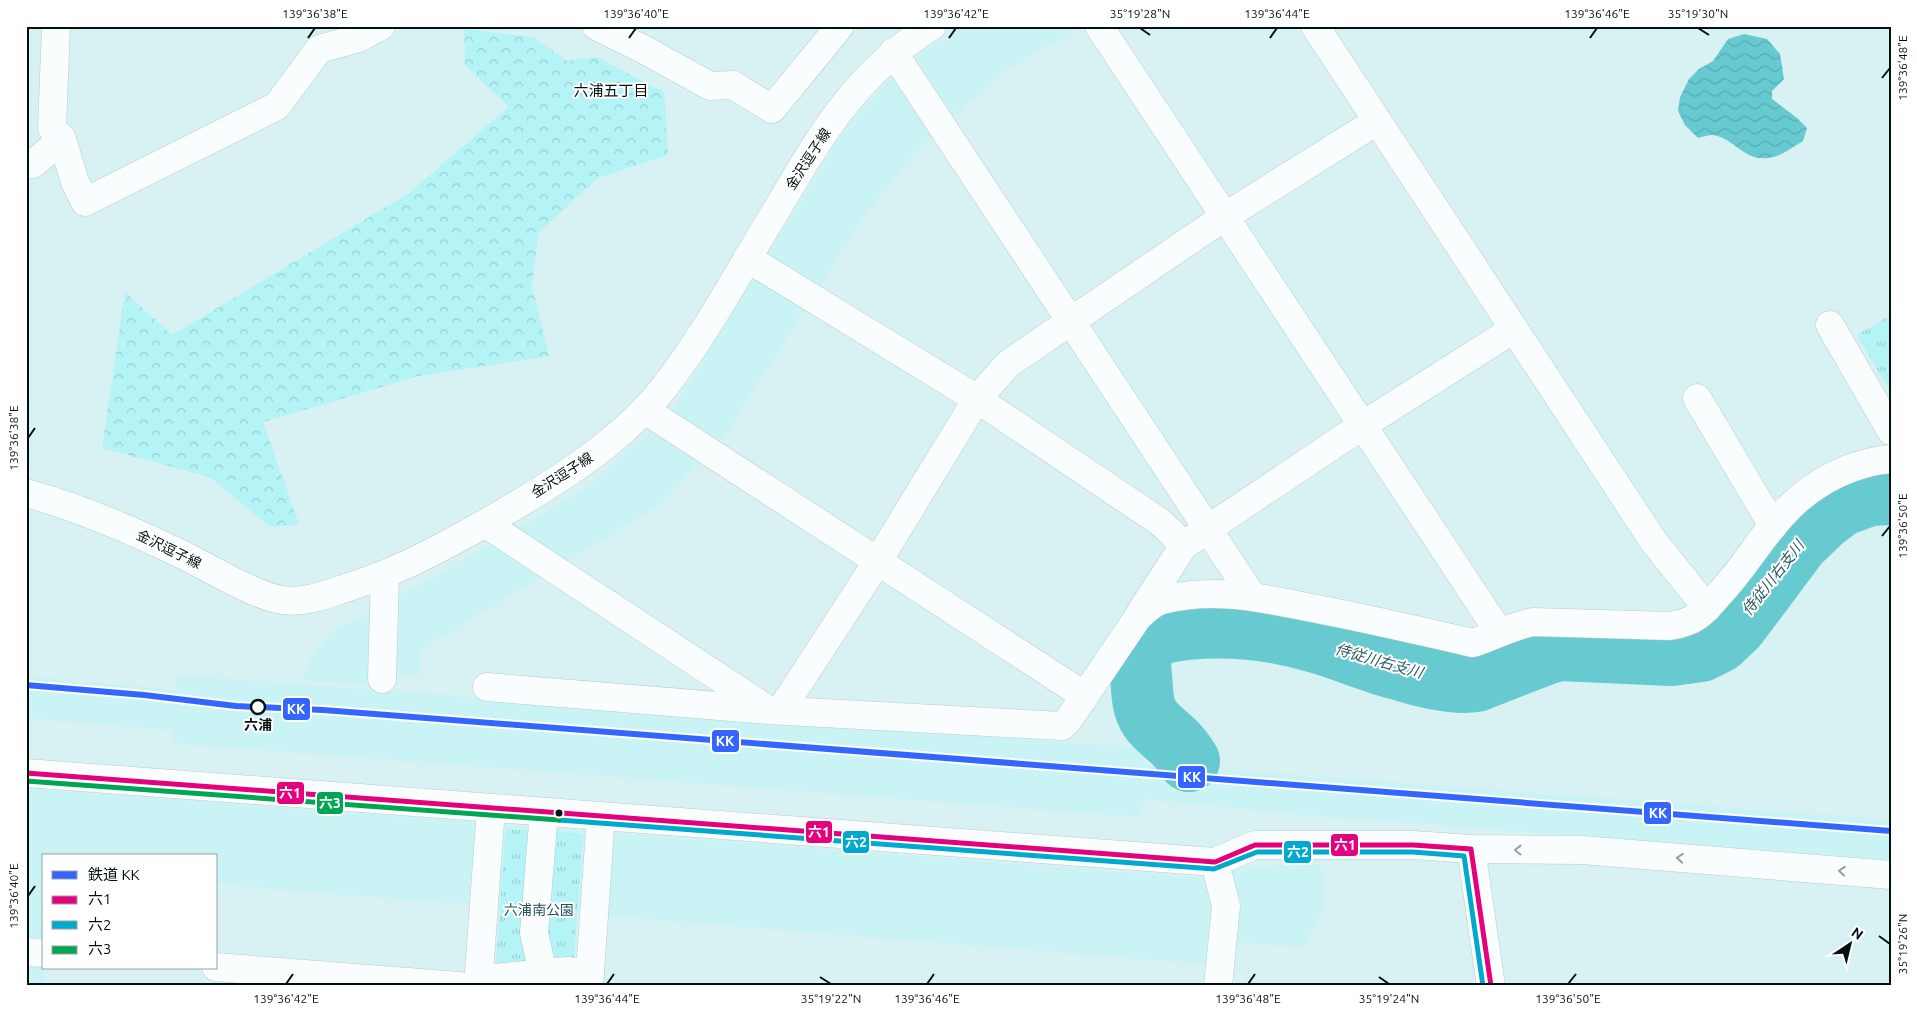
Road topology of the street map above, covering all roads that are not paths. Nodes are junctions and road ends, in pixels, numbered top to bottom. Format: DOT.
graph roads {
  1 [pos="56,26"];
  2 [pos="381,26"];
  3 [pos="596,26"];
  4 [pos="840,26"];
  5 [pos="932,26"];
  6 [pos="1099,26"];
  7 [pos="1315,26"];
  8 [pos="893,52"];
  9 [pos="1377,121"];
  10 [pos="62,139"];
  11 [pos="26,164"];
  12 [pos="1224,217"];
  13 [pos="747,258"];
  14 [pos="1069,321"];
  15 [pos="1830,325"];
  16 [pos="1514,329"];
  17 [pos="1697,398"];
  18 [pos="977,399"];
  19 [pos="644,410"];
  20 [pos="1363,425"];
  21 [pos="1891,431"];
  22 [pos="1891,459"];
  23 [pos="26,492"];
  24 [pos="486,524"];
  25 [pos="1773,526"];
  26 [pos="1208,530"];
  27 [pos="1184,545"];
  28 [pos="878,561"];
  29 [pos="385,576"];
  30 [pos="1252,596"];
  31 [pos="1707,608"];
  32 [pos="1138,617"];
  33 [pos="1499,632"];
  34 [pos="382,679"];
  35 [pos="487,687"];
  36 [pos="1085,696"];
  37 [pos="774,710"];
  38 [pos="26,773"];
  39 [pos="491,808"];
  40 [pos="544,812"];
  41 [pos="601,816"];
  42 [pos="1471,849"];
  43 [pos="1215,862"];
  44 [pos="1891,875"];
  45 [pos="26,952"];
  46 [pos="42,953"];
  47 [pos="218,967"];
  48 [pos="590,979"];
  49 [pos="545,980"];
  50 [pos="459,986"];
  51 [pos="479,986"];
  52 [pos="1218,986"];
  53 [pos="1491,986"];
  1 -- 10 [label="street"];
  2 -- 10 [label="street"];
  3 -- 4 [label="street"];
  5 -- 8 [label="street, 金沢逗子線"];
  6 -- 12 [label="street"];
  7 -- 9 [label="street"];
  8 -- 13 [label="street, 金沢逗子線"];
  8 -- 14 [label="street"];
  9 -- 12 [label="street"];
  9 -- 16 [label="street"];
  10 -- 11 [label="street"];
  12 -- 14 [label="street"];
  12 -- 20 [label="street"];
  13 -- 18 [label="street"];
  13 -- 19 [label="street, 金沢逗子線"];
  14 -- 18 [label="street"];
  14 -- 26 [label="street"];
  15 -- 21 [label="street"];
  16 -- 20 [label="street"];
  16 -- 31 [label="street"];
  17 -- 25 [label="street"];
  18 -- 27 [label="street"];
  18 -- 28 [label="street"];
  19 -- 24 [label="street, 金沢逗子線"];
  19 -- 28 [label="street"];
  20 -- 26 [label="street"];
  20 -- 33 [label="street"];
  22 -- 25 [label="street"];
  23 -- 29 [label="street, 金沢逗子線"];
  24 -- 29 [label="street, 金沢逗子線"];
  24 -- 37 [label="street"];
  25 -- 31 [label="street"];
  26 -- 27 [label="street"];
  26 -- 30 [label="street"];
  27 -- 32 [label="street"];
  28 -- 36 [label="street"];
  28 -- 37 [label="street"];
  29 -- 34 [label="street"];
  30 -- 32 [label="street"];
  30 -- 33 [label="street"];
  31 -- 33 [label="street"];
  32 -- 36 [label="street"];
  35 -- 37 [label="street"];
  36 -- 37 [label="street"];
  38 -- 39 [label="street"];
  39 -- 40 [label="street"];
  39 -- 51 [label="street"];
  40 -- 41 [label="street"];
  40 -- 49 [label="street"];
  41 -- 43 [label="street"];
  41 -- 48 [label="street"];
  42 -- 43 [label="street"];
  44 -- 42 [label="street, one-way"];
  42 -- 53 [label="street"];
  43 -- 52 [label="street"];
  45 -- 46 [label="street"];
  47 -- 50 [label="street"];
  48 -- 49 [label="street"];
  49 -- 51 [label="street"];
}
